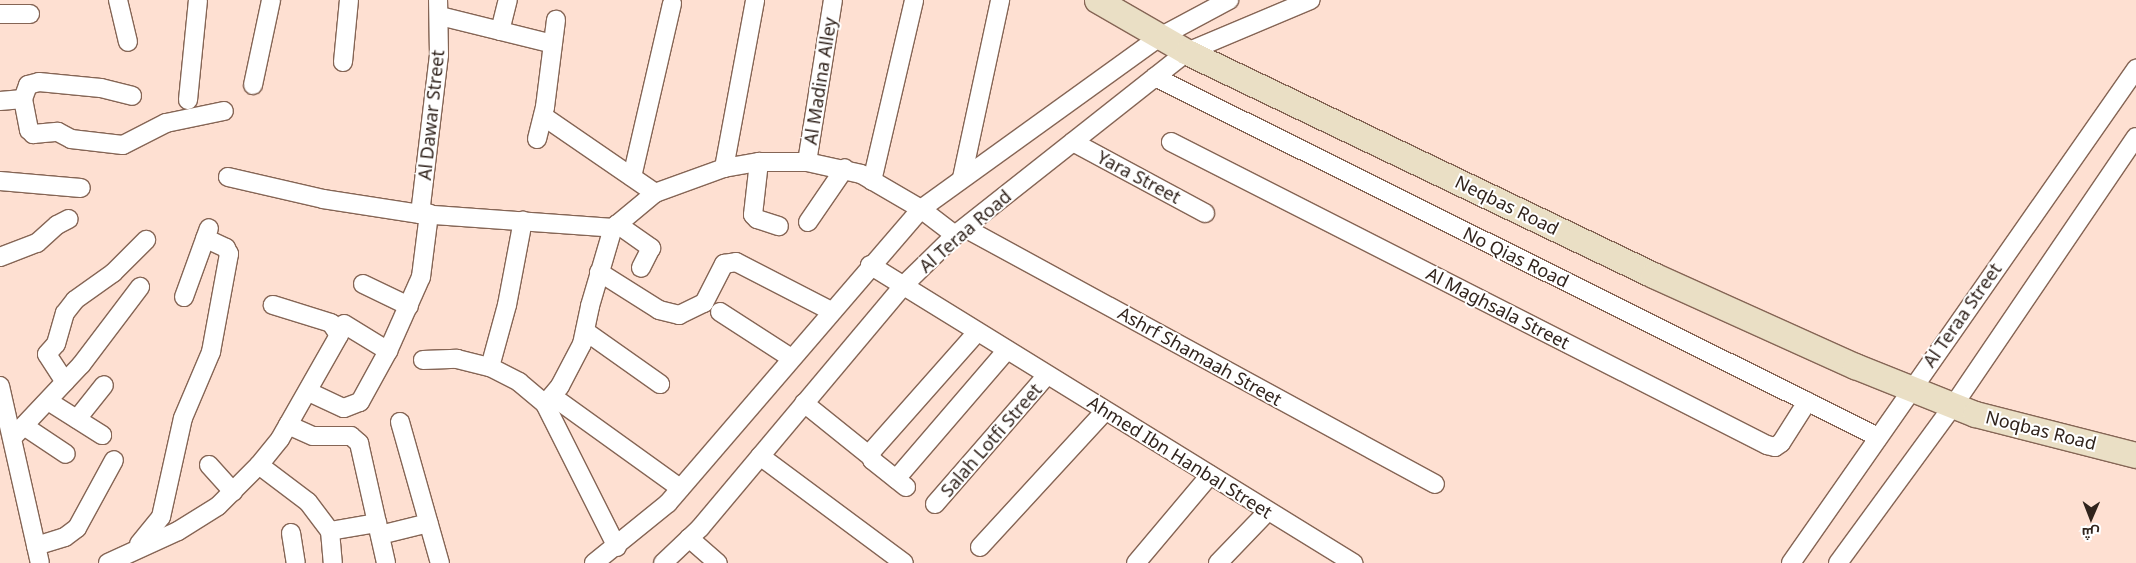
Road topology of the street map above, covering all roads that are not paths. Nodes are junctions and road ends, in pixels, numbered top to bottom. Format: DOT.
graph roads {
  1 [pos="118,0"];
  2 [pos="198,0"];
  3 [pos="271,0"];
  4 [pos="349,0"];
  5 [pos="508,0"];
  6 [pos="755,0"];
  7 [pos="833,0"];
  8 [pos="914,0"];
  9 [pos="1000,0"];
  10 [pos="1229,0"];
  11 [pos="1311,0"];
  12 [pos="1100,1"];
  13 [pos="672,4"];
  14 [pos="439,8"];
  15 [pos="0,14"];
  16 [pos="30,14"];
  17 [pos="556,20"];
  18 [pos="500,31"];
  19 [pos="1158,38"];
  20 [pos="128,42"];
  21 [pos="553,44"];
  22 [pos="1187,52"];
  23 [pos="343,62"];
  24 [pos="2136,69"];
  25 [pos="1154,78"];
  26 [pos="252,84"];
  27 [pos="132,96"];
  28 [pos="23,98"];
  29 [pos="188,100"];
  30 [pos="0,101"];
  31 [pos="224,111"];
  32 [pos="543,116"];
  33 [pos="2136,137"];
  34 [pos="537,139"];
  35 [pos="1073,142"];
  36 [pos="1171,142"];
  37 [pos="759,162"];
  38 [pos="807,162"];
  39 [pos="724,168"];
  40 [pos="845,168"];
  41 [pos="632,177"];
  42 [pos="228,178"];
  43 [pos="962,178"];
  44 [pos="0,181"];
  45 [pos="872,181"];
  46 [pos="81,188"];
  47 [pos="656,193"];
  48 [pos="921,209"];
  49 [pos="1205,213"];
  50 [pos="425,214"];
  51 [pos="69,220"];
  52 [pos="524,220"];
  53 [pos="808,222"];
  54 [pos="615,226"];
  55 [pos="779,226"];
  56 [pos="960,231"];
  57 [pos="146,240"];
  58 [pos="0,257"];
  59 [pos="870,265"];
  60 [pos="641,268"];
  61 [pos="599,272"];
  62 [pos="363,284"];
  63 [pos="903,286"];
  64 [pos="140,287"];
  65 [pos="184,297"];
  66 [pos="273,305"];
  67 [pos="409,306"];
  68 [pos="831,311"];
  69 [pos="720,312"];
  70 [pos="344,324"];
  71 [pos="585,331"];
  72 [pos="977,332"];
  73 [pos="1007,350"];
  74 [pos="388,351"];
  75 [pos="791,358"];
  76 [pos="423,360"];
  77 [pos="490,366"];
  78 [pos="1047,376"];
  79 [pos="65,382"];
  80 [pos="660,384"];
  81 [pos="104,385"];
  82 [pos="0,386"];
  83 [pos="308,392"];
  84 [pos="1917,392"];
  85 [pos="548,400"];
  86 [pos="48,401"];
  87 [pos="1807,402"];
  88 [pos="804,403"];
  89 [pos="1950,405"];
  90 [pos="1105,410"];
  91 [pos="77,419"];
  92 [pos="400,422"];
  93 [pos="288,425"];
  94 [pos="19,431"];
  95 [pos="102,435"];
  96 [pos="1878,437"];
  97 [pos="66,454"];
  98 [pos="2136,455"];
  99 [pos="760,456"];
  100 [pos="870,456"];
  101 [pos="114,460"];
  102 [pos="259,465"];
  103 [pos="209,466"];
  104 [pos="1210,475"];
  105 [pos="1435,484"];
  106 [pos="680,488"];
  107 [pos="233,492"];
  108 [pos="935,504"];
  109 [pos="1268,511"];
  110 [pos="429,524"];
  111 [pos="379,529"];
  112 [pos="330,531"];
  113 [pos="290,533"];
  114 [pos="689,538"];
  115 [pos="980,546"];
  116 [pos="618,547"];
  117 [pos="134,550"];
  118 [pos="38,555"];
  119 [pos="108,563"];
  120 [pos="296,563"];
  121 [pos="334,563"];
  122 [pos="386,563"];
  123 [pos="440,563"];
  124 [pos="594,563"];
  125 [pos="663,563"];
  126 [pos="718,563"];
  127 [pos="904,563"];
  128 [pos="1136,563"];
  129 [pos="1218,563"];
  130 [pos="1353,563"];
  131 [pos="1791,563"];
  132 [pos="1838,563"];
  1 -- 20 [label="street"];
  2 -- 29 [label="street"];
  3 -- 26 [label="street"];
  4 -- 23 [label="street"];
  5 -- 18 [label="street"];
  6 -- 39 [label="street"];
  7 -- 38 [label="street, Al Madina Alley"];
  8 -- 45 [label="street"];
  9 -- 43 [label="street"];
  10 -- 19 [label="street"];
  11 -- 22 [label="street, Al Teraa Road"];
  12 -- 19 [label="street, Neqbas Road"];
  13 -- 41 [label="street"];
  14 -- 18 [label="street"];
  14 -- 50 [label="street, Al Dawar Street"];
  15 -- 16 [label="street"];
  17 -- 21 [label="street"];
  18 -- 21 [label="street"];
  19 -- 22 [label="street, Neqbas Road"];
  19 -- 43 [label="street"];
  21 -- 32 [label="street"];
  22 -- 25 [label="street, Al Teraa Road"];
  22 -- 84 [label="street, Neqbas Road"];
  24 -- 84 [label="street, Al Teraa Street"];
  25 -- 35 [label="street, Al Teraa Road"];
  25 -- 87 [label="street, No Qias Road"];
  27 -- 28 [label="street"];
  28 -- 30 [label="street"];
  28 -- 31 [label="street"];
  32 -- 34 [label="street"];
  32 -- 41 [label="street"];
  33 -- 89 [label="street"];
  35 -- 49 [label="street, Yara Street"];
  35 -- 56 [label="street, Al Teraa Road"];
  36 -- 87 [label="street, Al Maghsala Street"];
  37 -- 38 [label="street, Ashrf Shamaah Street"];
  37 -- 39 [label="street, Ashrf Shamaah Street"];
  37 -- 55 [label="street"];
  38 -- 40 [label="street, Ashrf Shamaah Street"];
  39 -- 47 [label="street, Ashrf Shamaah Street"];
  40 -- 45 [label="street, Ashrf Shamaah Street"];
  40 -- 53 [label="street"];
  41 -- 47 [label="street"];
  42 -- 50 [label="street"];
  43 -- 48 [label="street"];
  44 -- 46 [label="street"];
  45 -- 48 [label="street, Ashrf Shamaah Street"];
  47 -- 54 [label="street, Ashrf Shamaah Street"];
  48 -- 56 [label="street, Ashrf Shamaah Street"];
  48 -- 59 [label="street"];
  50 -- 52 [label="street"];
  50 -- 67 [label="street, Al Dawar Street"];
  51 -- 58 [label="street"];
  52 -- 54 [label="street"];
  52 -- 77 [label="street"];
  54 -- 60 [label="street"];
  54 -- 61 [label="street"];
  56 -- 63 [label="street, Al Teraa Road"];
  56 -- 105 [label="street, Ashrf Shamaah Street"];
  57 -- 79 [label="street"];
  59 -- 63 [label="street, Ahmed Ibn Hanbal Street"];
  59 -- 68 [label="street"];
  61 -- 68 [label="street"];
  61 -- 71 [label="street"];
  62 -- 67 [label="street"];
  63 -- 72 [label="street, Ahmed Ibn Hanbal Street"];
  63 -- 88 [label="street, Al Teraa Road"];
  64 -- 79 [label="street"];
  65 -- 117 [label="street"];
  66 -- 83 [label="street"];
  67 -- 74 [label="street, Al Dawar Street"];
  68 -- 75 [label="street"];
  69 -- 75 [label="street"];
  70 -- 74 [label="street"];
  71 -- 80 [label="street"];
  71 -- 85 [label="street"];
  72 -- 73 [label="street, Ahmed Ibn Hanbal Street"];
  72 -- 100 [label="street"];
  73 -- 78 [label="street, Ahmed Ibn Hanbal Street"];
  73 -- 100 [label="street"];
  74 -- 83 [label="street, Al Dawar Street"];
  75 -- 106 [label="street"];
  76 -- 77 [label="street"];
  77 -- 85 [label="street"];
  78 -- 90 [label="street, Ahmed Ibn Hanbal Street"];
  78 -- 108 [label="street, Salah Lotfi Street"];
  79 -- 86 [label="street"];
  81 -- 91 [label="street"];
  82 -- 94 [label="street"];
  83 -- 93 [label="street"];
  84 -- 89 [label="street, Neqbas Road"];
  84 -- 96 [label="street, Al Teraa Street"];
  85 -- 106 [label="street"];
  85 -- 116 [label="street"];
  86 -- 91 [label="street"];
  86 -- 94 [label="street"];
  87 -- 96 [label="street, No Qias Road"];
  88 -- 99 [label="street, Al Teraa Road"];
  88 -- 100 [label="street"];
  89 -- 98 [label="street, Noqbas Road"];
  89 -- 132 [label="street"];
  90 -- 104 [label="street, Ahmed Ibn Hanbal Street"];
  90 -- 115 [label="street"];
  91 -- 95 [label="street"];
  92 -- 110 [label="street"];
  93 -- 102 [label="street"];
  93 -- 111 [label="street"];
  94 -- 97 [label="street"];
  94 -- 118 [label="street"];
  96 -- 131 [label="street, Al Teraa Street"];
  99 -- 114 [label="street, Al Teraa Road"];
  99 -- 127 [label="street"];
  101 -- 118 [label="street"];
  102 -- 107 [label="street"];
  102 -- 112 [label="street"];
  103 -- 107 [label="street"];
  104 -- 109 [label="street, Ahmed Ibn Hanbal Street"];
  104 -- 128 [label="street"];
  106 -- 116 [label="street"];
  107 -- 117 [label="street"];
  109 -- 129 [label="street"];
  109 -- 130 [label="street, Ahmed Ibn Hanbal Street"];
  110 -- 111 [label="street"];
  110 -- 123 [label="street"];
  111 -- 112 [label="street"];
  111 -- 122 [label="street"];
  112 -- 121 [label="street"];
  113 -- 120 [label="street"];
  114 -- 125 [label="street, Al Teraa Road"];
  114 -- 126 [label="street"];
  116 -- 124 [label="street"];
  117 -- 119 [label="street"];
}
